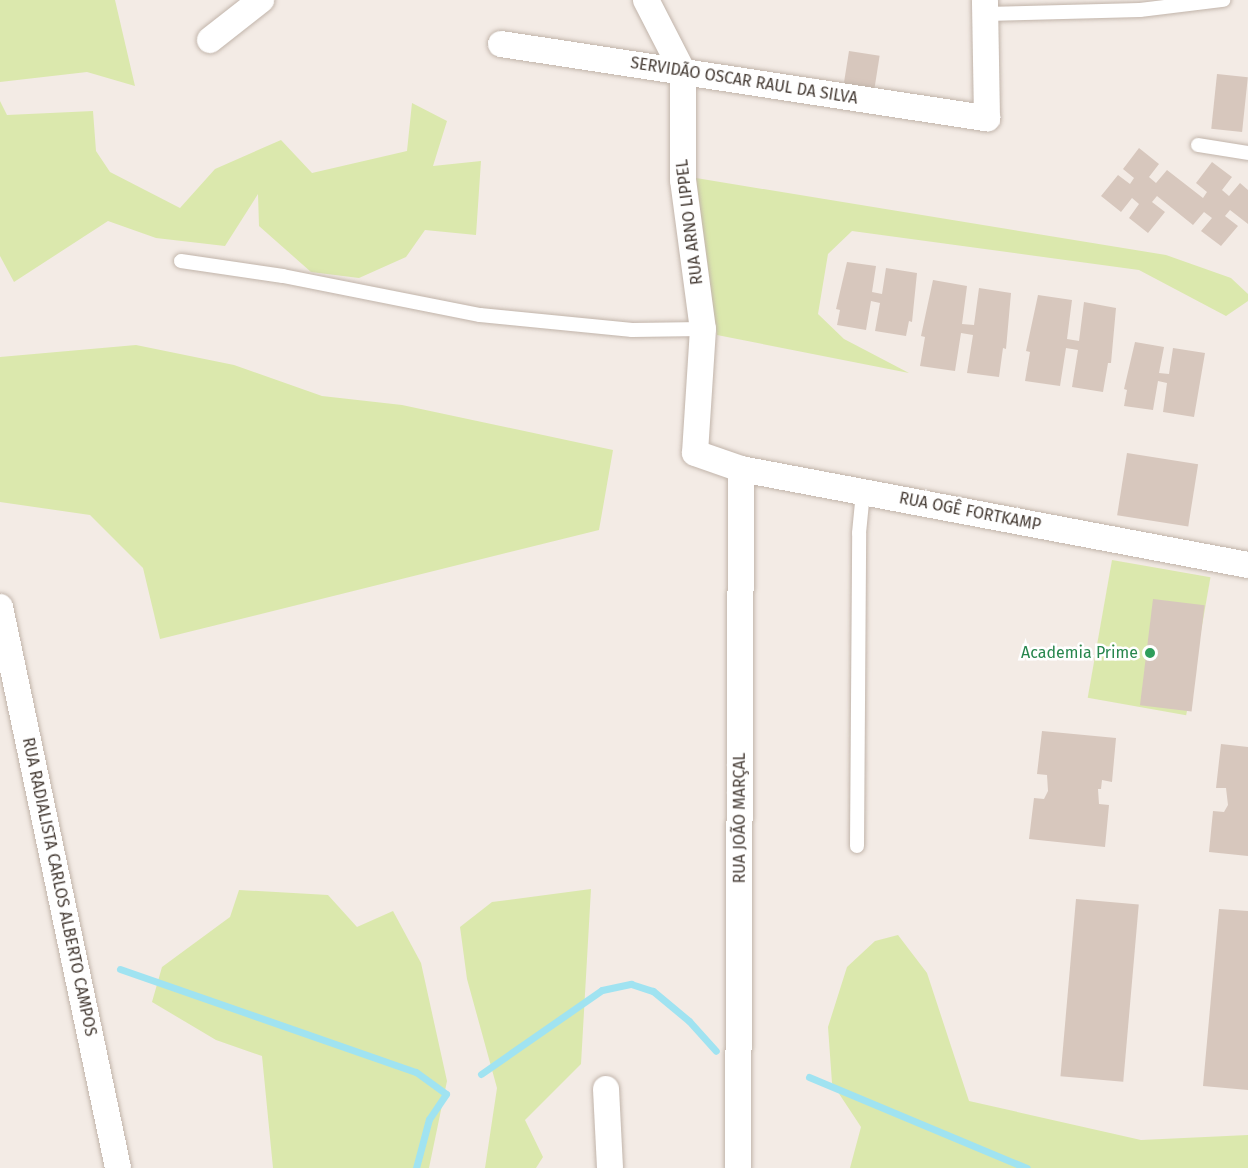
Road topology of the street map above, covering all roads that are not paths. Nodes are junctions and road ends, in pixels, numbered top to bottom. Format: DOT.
graph roads {
  1 [pos="261,0"];
  2 [pos="646,0"];
  3 [pos="1223,0"];
  4 [pos="986,7"];
  5 [pos="210,40"];
  6 [pos="501,44"];
  7 [pos="682,72"];
  8 [pos="1198,146"];
  9 [pos="1248,153"];
  10 [pos="181,261"];
  11 [pos="703,329"];
  12 [pos="695,453"];
  13 [pos="741,469"];
  14 [pos="863,492"];
  15 [pos="1248,565"];
  16 [pos="0,606"];
  17 [pos="857,846"];
  18 [pos="606,1089"];
  19 [pos="118,1168"];
  20 [pos="610,1168"];
  21 [pos="738,1168"];
  1 -- 5 [label="street"];
  2 -- 7 [label="street, RUA ARNO LIPPEL"];
  3 -- 4 [label="lane"];
  4 -- 7 [label="street, SERVIDÃO OSCAR RAUL DA SILVA"];
  6 -- 7 [label="street, SERVIDÃO OSCAR RAUL DA SILVA"];
  7 -- 11 [label="street, RUA ARNO LIPPEL"];
  8 -- 9 [label="lane"];
  10 -- 11 [label="lane"];
  11 -- 12 [label="street, RUA ARNO LIPPEL"];
  12 -- 13 [label="street, RUA OGÊ FORTKAMP"];
  13 -- 14 [label="street, RUA OGÊ FORTKAMP"];
  13 -- 21 [label="street, RUA JOÃO MARÇAL"];
  14 -- 15 [label="street, RUA OGÊ FORTKAMP"];
  14 -- 17 [label="lane"];
  16 -- 19 [label="street, RUA RADIALISTA CARLOS ALBERTO CAMPOS"];
  18 -- 20 [label="street"];
}
